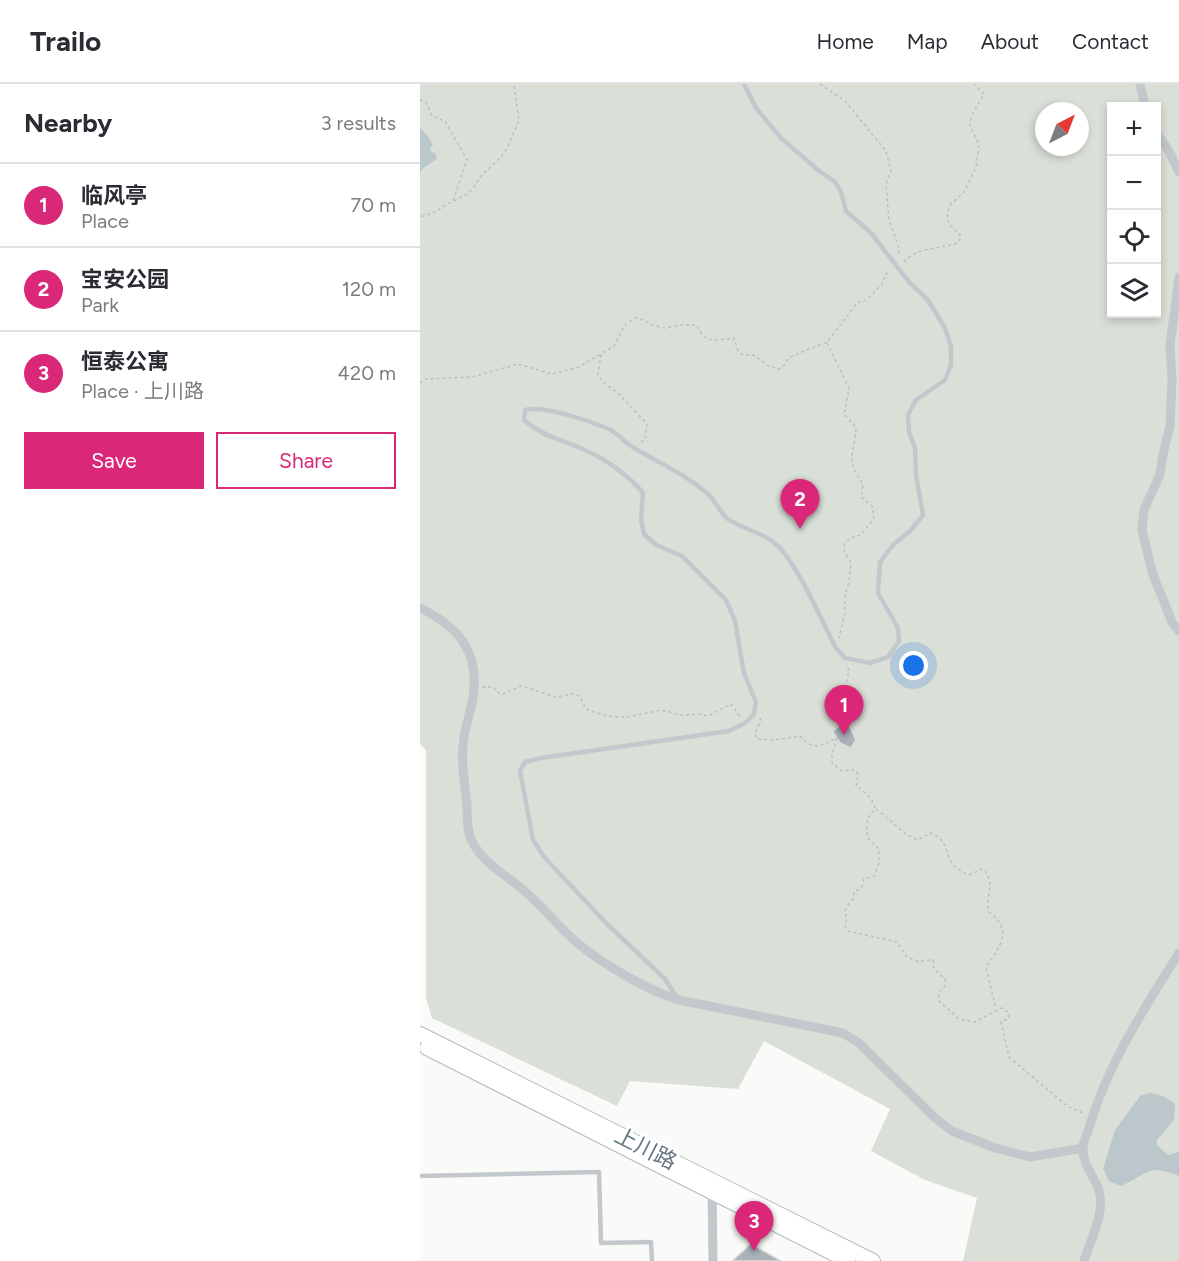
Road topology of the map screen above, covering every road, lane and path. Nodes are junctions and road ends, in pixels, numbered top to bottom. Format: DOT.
graph roads {
  1 [pos="514,84"];
  2 [pos="744,84"];
  3 [pos="820,84"];
  4 [pos="974,84"];
  5 [pos="1140,84"];
  6 [pos="420,100"];
  7 [pos="1144,102"];
  8 [pos="1161,139"];
  9 [pos="1179,172"];
  10 [pos="453,201"];
  11 [pos="420,217"];
  12 [pos="899,269"];
  13 [pos="1179,277"];
  14 [pos="826,342"];
  15 [pos="601,354"];
  16 [pos="420,383"];
  17 [pos="632,447"];
  18 [pos="420,608"];
  19 [pos="1179,631"];
  20 [pos="836,648"];
  21 [pos="845,658"];
  22 [pos="474,687"];
  23 [pos="752,717"];
  24 [pos="843,724"];
  25 [pos="875,809"];
  26 [pos="1179,953"];
  27 [pos="679,1000"];
  28 [pos="996,1010"];
  29 [pos="420,1034"];
  30 [pos="420,1044"];
  31 [pos="1092,1118"];
  32 [pos="1083,1148"];
  33 [pos="420,1176"];
  34 [pos="712,1187"];
  35 [pos="652,1261"];
  36 [pos="713,1261"];
  37 [pos="848,1261"];
  38 [pos="873,1261"];
  39 [pos="1084,1261"];
  1 -- 10 [label="path"];
  2 -- 12 [label="lane"];
  3 -- 12 [label="path"];
  4 -- 12 [label="path"];
  5 -- 7 [label="street"];
  6 -- 10 [label="path"];
  8 -- 9 [label="street"];
  10 -- 11 [label="path"];
  12 -- 14 [label="path"];
  12 -- 21 [label="lane"];
  13 -- 19 [label="street"];
  14 -- 15 [label="path"];
  14 -- 20 [label="path"];
  15 -- 16 [label="path"];
  15 -- 17 [label="path"];
  17 -- 20 [label="lane"];
  17 -- 23 [label="lane"];
  18 -- 22 [label="street"];
  20 -- 21 [label="lane"];
  21 -- 24 [label="path"];
  22 -- 23 [label="path"];
  22 -- 27 [label="street"];
  23 -- 25 [label="path"];
  23 -- 27 [label="lane"];
  25 -- 28 [label="path"];
  25 -- 28 [label="path"];
  26 -- 31 [label="street"];
  27 -- 32 [label="street"];
  28 -- 31 [label="path"];
  29 -- 34 [label="main road, 上川路"];
  30 -- 34 [label="main road, 上川路"];
  31 -- 32 [label="street"];
  32 -- 39 [label="street"];
  33 -- 35 [label="lane"];
  34 -- 36 [label="street"];
  34 -- 37 [label="main road, 上川路"];
  34 -- 38 [label="main road, 上川路"];
}
